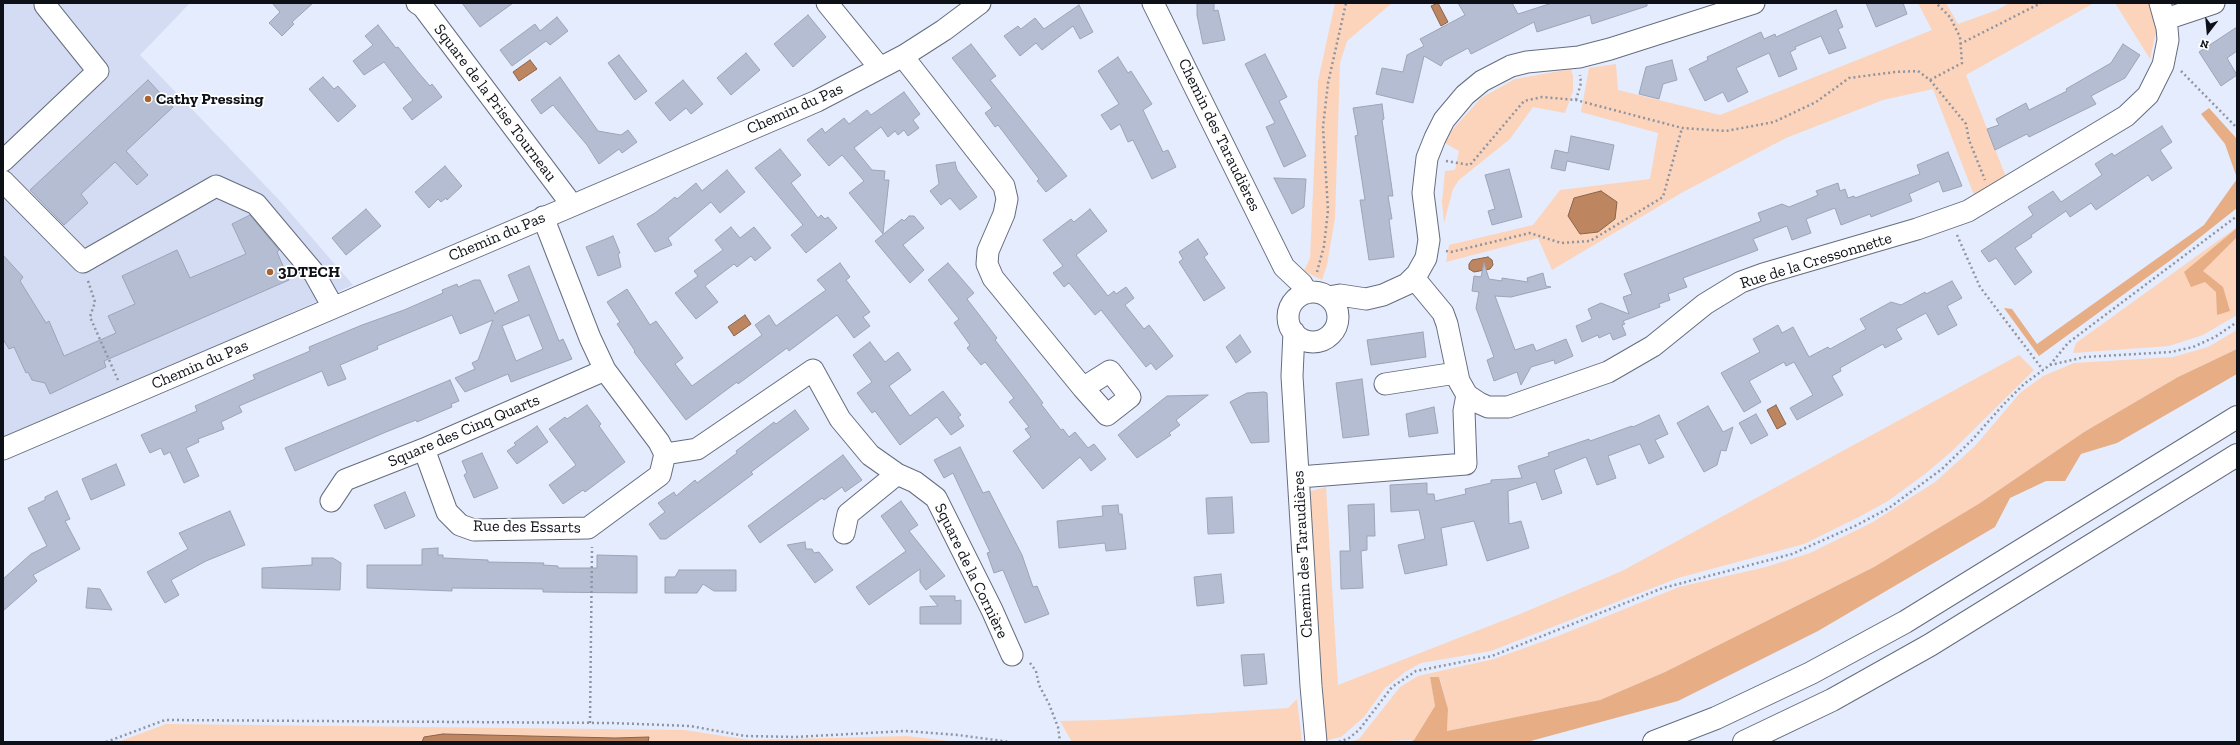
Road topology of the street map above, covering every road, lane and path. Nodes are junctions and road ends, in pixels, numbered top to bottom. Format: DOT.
graph roads {
  1 [pos="417,3"];
  2 [pos="828,3"];
  3 [pos="980,3"];
  4 [pos="1153,3"];
  5 [pos="1346,3"];
  6 [pos="1754,3"];
  7 [pos="1936,3"];
  8 [pos="2041,3"];
  9 [pos="2214,3"];
  10 [pos="45,5"];
  11 [pos="2163,11"];
  12 [pos="1960,44"];
  13 [pos="904,55"];
  14 [pos="2163,65"];
  15 [pos="880,68"];
  16 [pos="1930,80"];
  17 [pos="1682,128"];
  18 [pos="2237,128"];
  19 [pos="1427,158"];
  20 [pos="3,161"];
  21 [pos="3,181"];
  22 [pos="1992,197"];
  23 [pos="572,205"];
  24 [pos="2237,216"];
  25 [pos="543,217"];
  26 [pos="1950,218"];
  27 [pos="1428,248"];
  28 [pos="83,262"];
  29 [pos="1284,267"];
  30 [pos="1414,278"];
  31 [pos="1316,294"];
  32 [pos="1366,299"];
  33 [pos="333,307"];
  34 [pos="1290,309"];
  35 [pos="1338,321"];
  36 [pos="2237,322"];
  37 [pos="1294,332"];
  38 [pos="1312,342"];
  39 [pos="2050,365"];
  40 [pos="1293,367"];
  41 [pos="605,370"];
  42 [pos="2043,370"];
  43 [pos="1456,372"];
  44 [pos="1385,384"];
  45 [pos="1083,388"];
  46 [pos="1467,395"];
  47 [pos="125,397"];
  48 [pos="2237,417"];
  49 [pos="6,442"];
  50 [pos="424,449"];
  51 [pos="665,454"];
  52 [pos="2237,455"];
  53 [pos="897,474"];
  54 [pos="1299,477"];
  55 [pos="331,501"];
  56 [pos="588,528"];
  57 [pos="844,533"];
  58 [pos="1012,655"];
  59 [pos="590,723"];
  60 [pos="106,742"];
  61 [pos="1010,742"];
  62 [pos="1060,742"];
  63 [pos="1316,742"];
  64 [pos="1339,742"];
  65 [pos="1654,742"];
  66 [pos="1744,742"];
  1 -- 23 [label="street, Square de la Prise Tourneau"];
  2 -- 15 [label="street"];
  3 -- 13 [label="street, Chemin du Pas"];
  4 -- 29 [label="street, Chemin des Taraudières"];
  5 -- 31 [label="path"];
  6 -- 19 [label="street"];
  7 -- 12 [label="path"];
  8 -- 12 [label="path"];
  9 -- 11 [label="street"];
  10 -- 20 [label="street"];
  11 -- 14 [label="street, Rue de la Cressonnette"];
  12 -- 16 [label="path"];
  13 -- 15 [label="street, Chemin du Pas"];
  13 -- 45 [label="street"];
  14 -- 18 [label="path"];
  14 -- 22 [label="street, Rue de la Cressonnette"];
  15 -- 23 [label="street, Chemin du Pas"];
  16 -- 17 [label="path"];
  16 -- 22 [label="path"];
  17 -- 19 [label="path"];
  17 -- 27 [label="path"];
  19 -- 27 [label="street"];
  21 -- 28 [label="street"];
  22 -- 26 [label="street, Rue de la Cressonnette"];
  23 -- 25 [label="street, Chemin du Pas"];
  24 -- 39 [label="path"];
  25 -- 33 [label="street, Chemin du Pas"];
  25 -- 41 [label="street"];
  26 -- 42 [label="path"];
  26 -- 46 [label="street, Rue de la Cressonnette"];
  27 -- 30 [label="street"];
  28 -- 33 [label="street"];
  28 -- 47 [label="path"];
  29 -- 31 [label="street, Chemin des Taraudières"];
  29 -- 34 [label="street, Chemin des Taraudières"];
  30 -- 32 [label="street"];
  30 -- 43 [label="street"];
  31 -- 32 [label="street"];
  31 -- 34 [label="street"];
  31 -- 35 [label="street"];
  32 -- 35 [label="street"];
  33 -- 47 [label="street, Chemin du Pas"];
  34 -- 37 [label="street"];
  35 -- 38 [label="street"];
  36 -- 39 [label="path"];
  37 -- 38 [label="street"];
  37 -- 40 [label="street, Chemin des Taraudières"];
  38 -- 40 [label="street"];
  39 -- 42 [label="path"];
  40 -- 54 [label="street, Chemin des Taraudières"];
  41 -- 50 [label="street, Square des Cinq Quarts"];
  41 -- 51 [label="street"];
  42 -- 64 [label="path"];
  43 -- 44 [label="street"];
  43 -- 46 [label="street"];
  46 -- 54 [label="street"];
  47 -- 49 [label="street, Chemin du Pas"];
  48 -- 65 [label="highway"];
  50 -- 55 [label="street, Square des Cinq Quarts"];
  50 -- 56 [label="street, Rue des Essarts"];
  51 -- 53 [label="street, Square de la Cornière"];
  51 -- 56 [label="street, Rue des Essarts"];
  52 -- 66 [label="highway"];
  53 -- 57 [label="street"];
  53 -- 58 [label="street, Square de la Cornière"];
  54 -- 63 [label="street, Chemin des Taraudières"];
  56 -- 59 [label="path"];
  58 -- 62 [label="path"];
  59 -- 60 [label="path"];
  59 -- 61 [label="path"];
}
